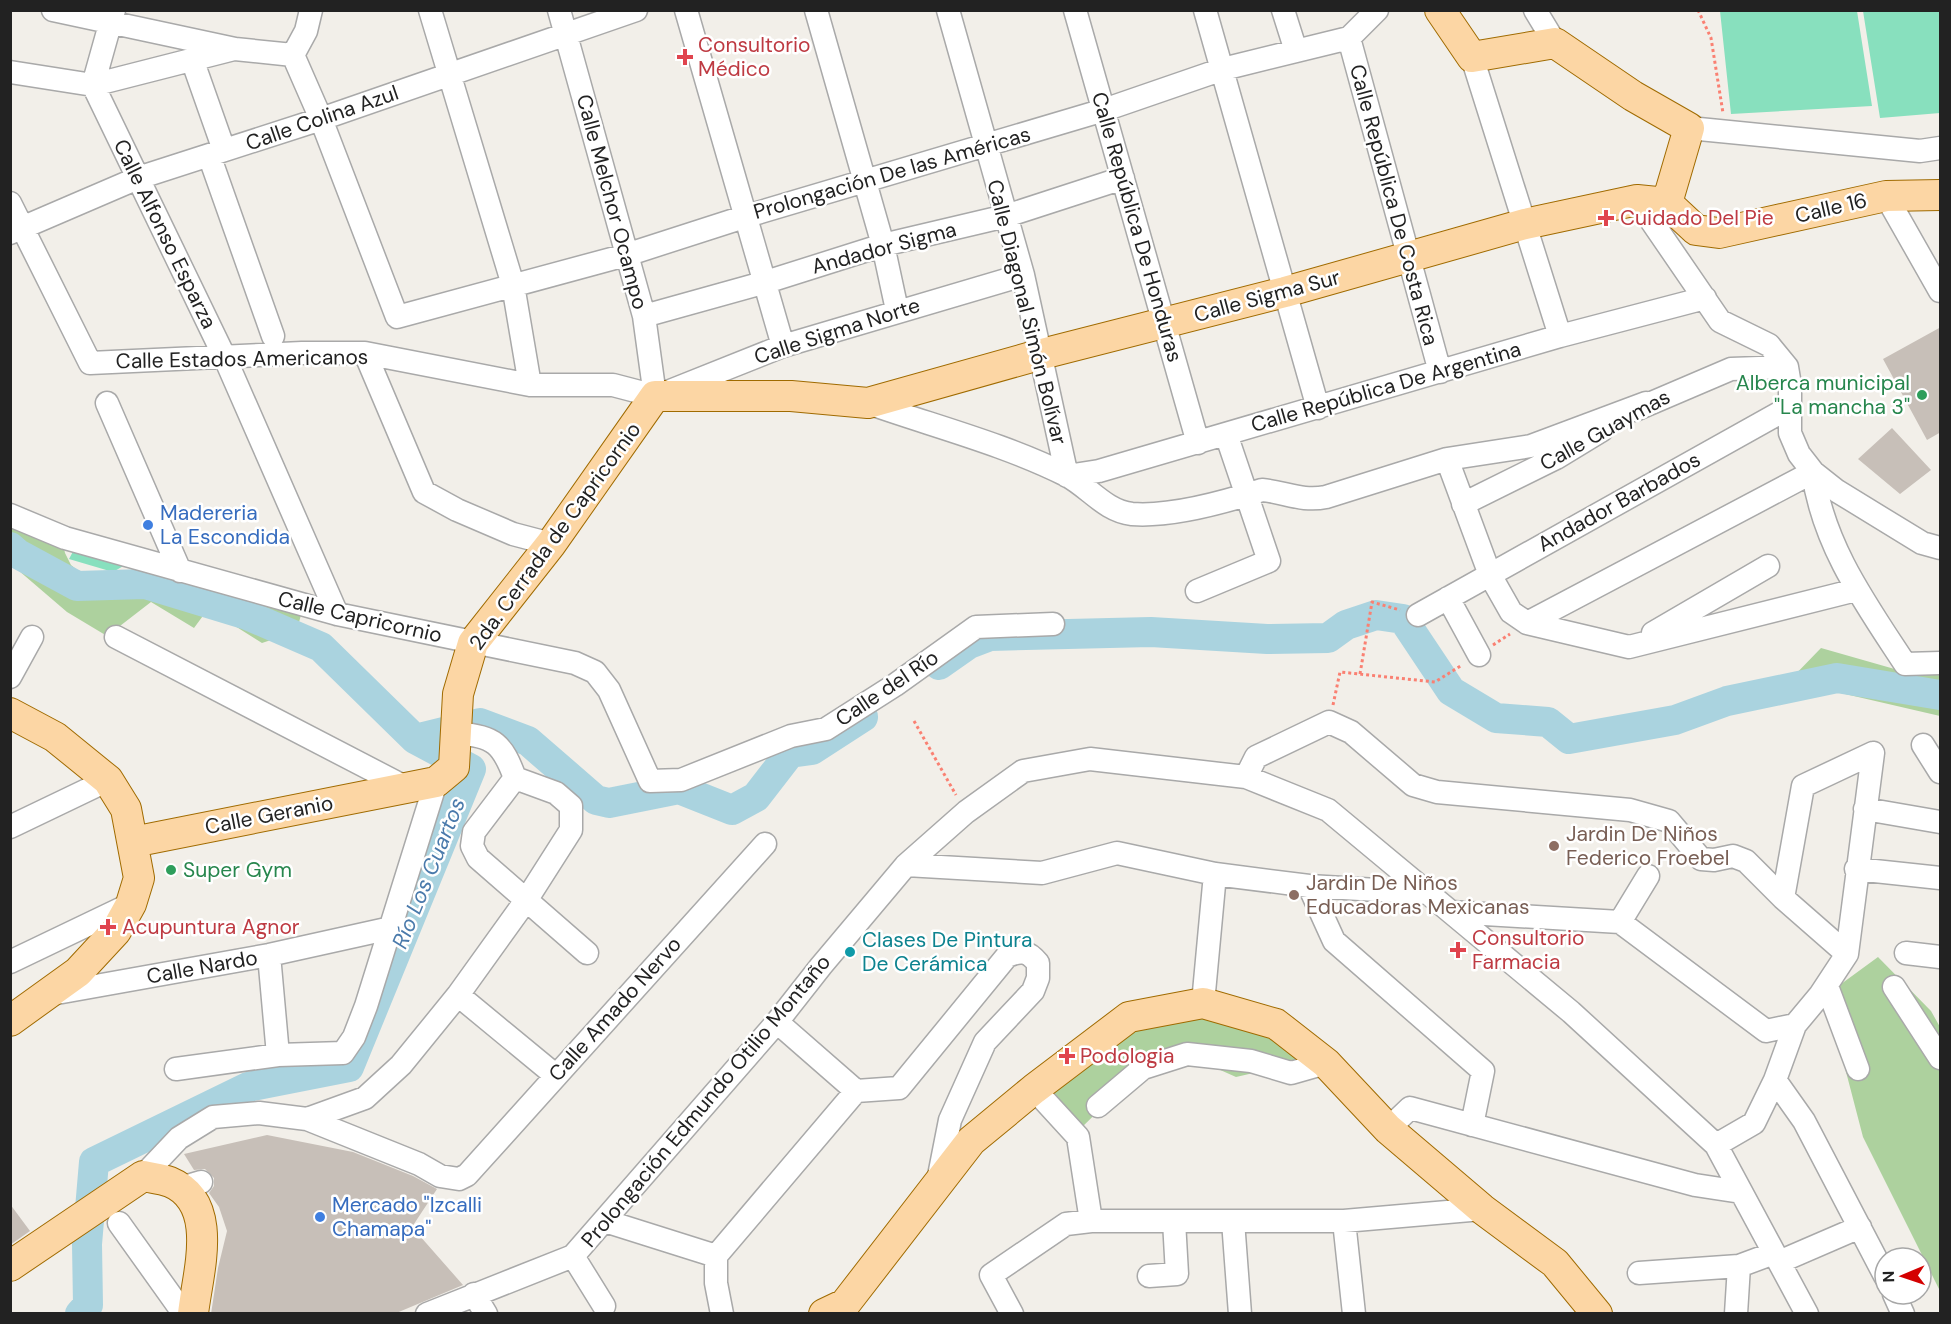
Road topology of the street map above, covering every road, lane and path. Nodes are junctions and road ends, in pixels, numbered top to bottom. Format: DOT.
graph roads {
  1 [pos="53,10"];
  2 [pos="311,10"];
  3 [pos="430,10"];
  4 [pos="559,10"];
  5 [pos="636,10"];
  6 [pos="686,10"];
  7 [pos="816,10"];
  8 [pos="948,10"];
  9 [pos="1075,10"];
  10 [pos="1205,10"];
  11 [pos="1283,10"];
  12 [pos="1377,10"];
  13 [pos="1440,10"];
  14 [pos="1535,10"];
  15 [pos="1698,10"];
  16 [pos="113,16"];
  17 [pos="565,33"];
  18 [pos="1349,38"];
  19 [pos="1555,43"];
  20 [pos="235,49"];
  21 [pos="1296,51"];
  22 [pos="293,55"];
  23 [pos="1472,57"];
  24 [pos="193,62"];
  25 [pos="1223,69"];
  26 [pos="10,72"];
  27 [pos="451,73"];
  28 [pos="93,85"];
  29 [pos="1104,110"];
  30 [pos="321,119"];
  31 [pos="1689,128"];
  32 [pos="1724,132"];
  33 [pos="985,146"];
  34 [pos="1941,148"];
  35 [pos="216,153"];
  36 [pos="138,178"];
  37 [pos="1123,178"];
  38 [pos="866,181"];
  39 [pos="1941,195"];
  40 [pos="1886,196"];
  41 [pos="1636,200"];
  42 [pos="10,203"];
  43 [pos="1667,203"];
  44 [pos="747,216"];
  45 [pos="1006,216"];
  46 [pos="1524,224"];
  47 [pos="16,230"];
  48 [pos="883,245"];
  49 [pos="626,255"];
  50 [pos="1406,256"];
  51 [pos="1023,275"];
  52 [pos="766,282"];
  53 [pos="513,285"];
  54 [pos="1941,291"];
  55 [pos="1285,292"];
  56 [pos="1705,298"];
  57 [pos="897,310"];
  58 [pos="644,316"];
  59 [pos="1163,324"];
  60 [pos="273,336"];
  61 [pos="1560,336"];
  62 [pos="783,346"];
  63 [pos="365,353"];
  64 [pos="1042,354"];
  65 [pos="225,358"];
  66 [pos="1787,367"];
  67 [pos="1440,372"];
  68 [pos="530,385"];
  69 [pos="655,396"];
  70 [pos="107,403"];
  71 [pos="868,403"];
  72 [pos="1646,403"];
  73 [pos="1790,407"];
  74 [pos="1318,408"];
  75 [pos="1226,434"];
  76 [pos="1198,443"];
  77 [pos="1447,459"];
  78 [pos="1813,471"];
  79 [pos="1067,476"];
  80 [pos="1244,496"];
  81 [pos="1463,504"];
  82 [pos="10,515"];
  83 [pos="551,544"];
  84 [pos="1941,548"];
  85 [pos="1768,566"];
  86 [pos="180,571"];
  87 [pos="1490,575"];
  88 [pos="1856,590"];
  89 [pos="1197,591"];
  90 [pos="1448,598"];
  91 [pos="337,614"];
  92 [pos="1418,615"];
  93 [pos="1527,623"];
  94 [pos="1053,624"];
  95 [pos="32,637"];
  96 [pos="116,637"];
  97 [pos="473,643"];
  98 [pos="1629,647"];
  99 [pos="1479,654"];
  100 [pos="1941,663"];
  101 [pos="1360,674"];
  102 [pos="1447,674"];
  103 [pos="10,677"];
  104 [pos="10,713"];
  105 [pos="914,721"];
  106 [pos="1329,722"];
  107 [pos="458,734"];
  108 [pos="1923,745"];
  109 [pos="1941,772"];
  110 [pos="445,774"];
  111 [pos="1246,777"];
  112 [pos="515,778"];
  113 [pos="108,780"];
  114 [pos="650,781"];
  115 [pos="405,787"];
  116 [pos="1865,809"];
  117 [pos="966,812"];
  118 [pos="1941,822"];
  119 [pos="10,827"];
  120 [pos="133,842"];
  121 [pos="765,844"];
  122 [pos="906,865"];
  123 [pos="1856,869"];
  124 [pos="1215,874"];
  125 [pos="1648,876"];
  126 [pos="1941,878"];
  127 [pos="1309,886"];
  128 [pos="1429,893"];
  129 [pos="1783,898"];
  130 [pos="527,899"];
  131 [pos="131,904"];
  132 [pos="1451,912"];
  133 [pos="1620,922"];
  134 [pos="390,928"];
  135 [pos="587,953"];
  136 [pos="1906,953"];
  137 [pos="1847,954"];
  138 [pos="269,955"];
  139 [pos="1941,957"];
  140 [pos="10,962"];
  141 [pos="1827,986"];
  142 [pos="1894,987"];
  143 [pos="48,994"];
  144 [pos="458,995"];
  145 [pos="1203,1003"];
  146 [pos="10,1022"];
  147 [pos="777,1022"];
  148 [pos="1795,1025"];
  149 [pos="278,1055"];
  150 [pos="1941,1058"];
  151 [pos="1326,1063"];
  152 [pos="176,1069"];
  153 [pos="1858,1069"];
  154 [pos="555,1076"];
  155 [pos="1775,1080"];
  156 [pos="1034,1089"];
  157 [pos="856,1091"];
  158 [pos="1098,1106"];
  159 [pos="308,1119"];
  160 [pos="1472,1125"];
  161 [pos="1388,1129"];
  162 [pos="1716,1145"];
  163 [pos="143,1176"];
  164 [pos="938,1181"];
  165 [pos="1741,1192"];
  166 [pos="117,1209"];
  167 [pos="1482,1209"];
  168 [pos="605,1221"];
  169 [pos="1091,1221"];
  170 [pos="1174,1221"];
  171 [pos="1233,1221"];
  172 [pos="1344,1221"];
  173 [pos="1860,1227"];
  174 [pos="1873,1252"];
  175 [pos="573,1256"];
  176 [pos="716,1256"];
  177 [pos="1777,1258"];
  178 [pos="10,1266"];
  179 [pos="1739,1266"];
  180 [pos="1639,1273"];
  181 [pos="1149,1276"];
  182 [pos="474,1294"];
  183 [pos="604,1306"];
  184 [pos="841,1310"];
  185 [pos="184,1314"];
  186 [pos="193,1314"];
  187 [pos="427,1314"];
  188 [pos="486,1314"];
  189 [pos="722,1314"];
  190 [pos="1012,1314"];
  191 [pos="1240,1314"];
  192 [pos="1354,1314"];
  193 [pos="1597,1314"];
  194 [pos="1736,1314"];
  195 [pos="1807,1314"];
  1 -- 16 [label="street"];
  2 -- 22 [label="street"];
  3 -- 27 [label="street"];
  4 -- 17 [label="street, Calle Melchor Ocampo"];
  5 -- 17 [label="street, Calle Colina Azul"];
  6 -- 44 [label="street"];
  7 -- 38 [label="street"];
  8 -- 33 [label="street, Calle Diagonal Simón Bolívar"];
  9 -- 29 [label="street, Calle República De Honduras"];
  10 -- 25 [label="street"];
  11 -- 21 [label="street"];
  12 -- 18 [label="street"];
  13 -- 23 [label="main road"];
  14 -- 19 [label="street"];
  15 -- 32 [label="path"];
  16 -- 20 [label="street"];
  16 -- 28 [label="street"];
  17 -- 27 [label="street, Calle Colina Azul"];
  17 -- 49 [label="street, Calle Melchor Ocampo"];
  18 -- 21 [label="street, Prolongación De las Américas"];
  18 -- 50 [label="street, Calle República De Costa Rica"];
  19 -- 23 [label="main road"];
  19 -- 31 [label="main road"];
  20 -- 22 [label="street"];
  20 -- 24 [label="street"];
  21 -- 25 [label="street, Prolongación De las Américas"];
  22 -- 30 [label="street"];
  23 -- 46 [label="street"];
  24 -- 28 [label="street"];
  24 -- 35 [label="street"];
  25 -- 29 [label="street, Prolongación De las Américas"];
  25 -- 55 [label="street"];
  26 -- 28 [label="street"];
  27 -- 30 [label="street, Calle Colina Azul"];
  27 -- 53 [label="street"];
  28 -- 36 [label="street, Calle Alfonso Esparza"];
  29 -- 33 [label="street, Prolongación De las Américas"];
  29 -- 37 [label="street, Calle República De Honduras"];
  30 -- 35 [label="street, Calle Colina Azul"];
  30 -- 53 [label="street, Prolongación De las Américas"];
  31 -- 32 [label="street"];
  31 -- 43 [label="main road"];
  32 -- 34 [label="street"];
  33 -- 38 [label="street, Prolongación De las Américas"];
  33 -- 45 [label="street, Calle Diagonal Simón Bolívar"];
  35 -- 36 [label="street, Calle Colina Azul"];
  35 -- 60 [label="street"];
  36 -- 47 [label="street, Calle Colina Azul"];
  36 -- 65 [label="street, Calle Alfonso Esparza"];
  37 -- 45 [label="street, Andador Sigma"];
  37 -- 59 [label="street, Calle República De Honduras"];
  38 -- 44 [label="street, Prolongación De las Américas"];
  38 -- 48 [label="street"];
  39 -- 40 [label="main road, Calle 16"];
  40 -- 43 [label="main road, Calle 16"];
  40 -- 54 [label="street"];
  41 -- 43 [label="main road, Calle Sigma Sur"];
  41 -- 46 [label="main road, Calle Sigma Sur"];
  41 -- 56 [label="street"];
  42 -- 47 [label="street"];
  44 -- 49 [label="street, Prolongación De las Américas"];
  44 -- 52 [label="street"];
  45 -- 48 [label="street, Andador Sigma"];
  45 -- 51 [label="street, Calle Diagonal Simón Bolívar"];
  46 -- 50 [label="main road, Calle Sigma Sur"];
  46 -- 61 [label="street"];
  47 -- 65 [label="street, Calle Estados Americanos"];
  48 -- 52 [label="street, Andador Sigma"];
  48 -- 57 [label="street"];
  49 -- 53 [label="street, Prolongación De las Américas"];
  49 -- 58 [label="street, Calle Melchor Ocampo"];
  50 -- 55 [label="main road, Calle Sigma Sur"];
  50 -- 67 [label="street, Calle República De Costa Rica"];
  51 -- 57 [label="street, Calle Sigma Norte"];
  51 -- 64 [label="street, Calle Diagonal Simón Bolívar"];
  52 -- 58 [label="street, Andador Sigma"];
  52 -- 62 [label="street"];
  53 -- 68 [label="street"];
  55 -- 59 [label="main road, Calle Sigma Sur"];
  55 -- 74 [label="street"];
  56 -- 61 [label="street, Calle República De Argentina"];
  56 -- 66 [label="street"];
  57 -- 62 [label="street, Calle Sigma Norte"];
  58 -- 69 [label="street, Calle Melchor Ocampo"];
  59 -- 64 [label="main road, Calle Sigma Sur"];
  59 -- 76 [label="street, Calle República De Honduras"];
  61 -- 67 [label="street, Calle República De Argentina"];
  62 -- 69 [label="street, Calle Sigma Norte"];
  63 -- 65 [label="street, Calle Estados Americanos"];
  63 -- 68 [label="street, Calle Estados Americanos"];
  63 -- 83 [label="street"];
  64 -- 71 [label="main road, Calle Sigma Sur"];
  64 -- 79 [label="street, Calle Diagonal Simón Bolívar"];
  65 -- 91 [label="street, Calle Alfonso Esparza"];
  66 -- 72 [label="street, Calle Guaymas"];
  66 -- 73 [label="street"];
  67 -- 74 [label="street, Calle República De Argentina"];
  68 -- 69 [label="street, Calle Estados Americanos"];
  69 -- 71 [label="main road, Calle Estados Americanos"];
  69 -- 83 [label="main road, 2da. Cerrada de Capricornio"];
  70 -- 86 [label="street"];
  71 -- 79 [label="street, Calle Estados Americanos"];
  72 -- 77 [label="street, Calle Estados Americanos"];
  72 -- 81 [label="street, Calle Guaymas"];
  73 -- 78 [label="street"];
  73 -- 87 [label="street, Andador Barbados"];
  74 -- 75 [label="street, Calle República De Argentina"];
  75 -- 76 [label="street, Calle República De Argentina"];
  75 -- 80 [label="street"];
  76 -- 79 [label="street, Calle República De Argentina"];
  77 -- 80 [label="street, Calle Estados Americanos"];
  77 -- 81 [label="street"];
  78 -- 84 [label="street"];
  78 -- 88 [label="street"];
  78 -- 93 [label="street"];
  79 -- 80 [label="street, Calle Estados Americanos"];
  80 -- 89 [label="street"];
  81 -- 87 [label="street"];
  82 -- 86 [label="street, Calle Capricornio"];
  83 -- 97 [label="main road, 2da. Cerrada de Capricornio"];
  85 -- 98 [label="street"];
  86 -- 91 [label="street, Calle Capricornio"];
  87 -- 90 [label="street, Andador Barbados"];
  87 -- 93 [label="street"];
  88 -- 98 [label="street"];
  88 -- 100 [label="street"];
  90 -- 92 [label="street, Andador Barbados"];
  90 -- 99 [label="street"];
  91 -- 97 [label="street, Calle Capricornio"];
  92 -- 101 [label="path"];
  93 -- 98 [label="street"];
  94 -- 114 [label="street, Calle del Río"];
  95 -- 103 [label="street"];
  96 -- 115 [label="street"];
  97 -- 107 [label="main road, 2da. Cerrada de Capricornio"];
  97 -- 114 [label="street, Calle Capricornio"];
  101 -- 102 [label="path"];
  101 -- 106 [label="path"];
  104 -- 113 [label="main road"];
  105 -- 117 [label="path"];
  106 -- 111 [label="street"];
  106 -- 129 [label="street"];
  107 -- 110 [label="main road, 2da. Cerrada de Capricornio"];
  107 -- 112 [label="street"];
  108 -- 109 [label="street"];
  110 -- 115 [label="main road"];
  110 -- 134 [label="street"];
  111 -- 117 [label="street, Prolongación Edmundo Otilio Montaño"];
  111 -- 128 [label="street, Prolongación Edmundo Otilio Montaño"];
  112 -- 130 [label="street"];
  112 -- 130 [label="street"];
  113 -- 119 [label="street"];
  113 -- 120 [label="main road"];
  115 -- 120 [label="main road, Calle Geranio"];
  116 -- 118 [label="street"];
  116 -- 123 [label="street"];
  116 -- 129 [label="street"];
  117 -- 122 [label="street, Prolongación Edmundo Otilio Montaño"];
  120 -- 131 [label="main road"];
  121 -- 154 [label="street, Calle Amado Nervo"];
  122 -- 124 [label="street"];
  122 -- 147 [label="street, Prolongación Edmundo Otilio Montaño"];
  123 -- 126 [label="street"];
  123 -- 137 [label="street"];
  124 -- 127 [label="street"];
  124 -- 145 [label="street"];
  125 -- 133 [label="street"];
  127 -- 128 [label="street"];
  127 -- 160 [label="street"];
  128 -- 132 [label="street, Prolongación Edmundo Otilio Montaño"];
  129 -- 137 [label="street"];
  130 -- 135 [label="street"];
  130 -- 144 [label="street"];
  131 -- 140 [label="street"];
  131 -- 143 [label="main road"];
  132 -- 133 [label="street"];
  132 -- 162 [label="street, Prolongación Edmundo Otilio Montaño"];
  133 -- 148 [label="street"];
  134 -- 138 [label="street, Calle Nardo"];
  134 -- 149 [label="street"];
  136 -- 139 [label="street"];
  137 -- 141 [label="street"];
  138 -- 143 [label="street, Calle Nardo"];
  138 -- 149 [label="street"];
  141 -- 148 [label="street"];
  141 -- 153 [label="street"];
  142 -- 150 [label="street"];
  143 -- 146 [label="main road"];
  144 -- 154 [label="street"];
  144 -- 159 [label="street"];
  145 -- 151 [label="main road"];
  145 -- 156 [label="main road"];
  147 -- 157 [label="street"];
  147 -- 168 [label="street, Prolongación Edmundo Otilio Montaño"];
  148 -- 155 [label="street"];
  149 -- 152 [label="street"];
  151 -- 158 [label="street"];
  151 -- 161 [label="main road"];
  154 -- 159 [label="street, Calle Amado Nervo"];
  155 -- 162 [label="street"];
  155 -- 173 [label="street"];
  156 -- 164 [label="main road"];
  156 -- 169 [label="street"];
  157 -- 164 [label="street"];
  157 -- 176 [label="street"];
  159 -- 163 [label="street"];
  160 -- 161 [label="street"];
  160 -- 165 [label="street"];
  161 -- 167 [label="main road"];
  162 -- 165 [label="street, Prolongación Edmundo Otilio Montaño"];
  163 -- 166 [label="main road"];
  163 -- 186 [label="main road"];
  164 -- 184 [label="main road"];
  165 -- 177 [label="street, Prolongación Edmundo Otilio Montaño"];
  166 -- 178 [label="main road"];
  166 -- 185 [label="street"];
  167 -- 172 [label="street"];
  167 -- 193 [label="main road"];
  168 -- 175 [label="street, Prolongación Edmundo Otilio Montaño"];
  168 -- 176 [label="street"];
  169 -- 170 [label="street"];
  169 -- 190 [label="street"];
  170 -- 171 [label="street"];
  170 -- 181 [label="street"];
  171 -- 172 [label="street"];
  171 -- 191 [label="street"];
  172 -- 192 [label="street"];
  173 -- 174 [label="street"];
  173 -- 177 [label="street"];
  175 -- 182 [label="street, Prolongación Edmundo Otilio Montaño"];
  175 -- 183 [label="street"];
  176 -- 189 [label="street"];
  177 -- 179 [label="street"];
  177 -- 195 [label="street, Prolongación Edmundo Otilio Montaño"];
  179 -- 180 [label="street"];
  179 -- 194 [label="street"];
  182 -- 187 [label="street, Prolongación Edmundo Otilio Montaño"];
  182 -- 188 [label="street"];
}
